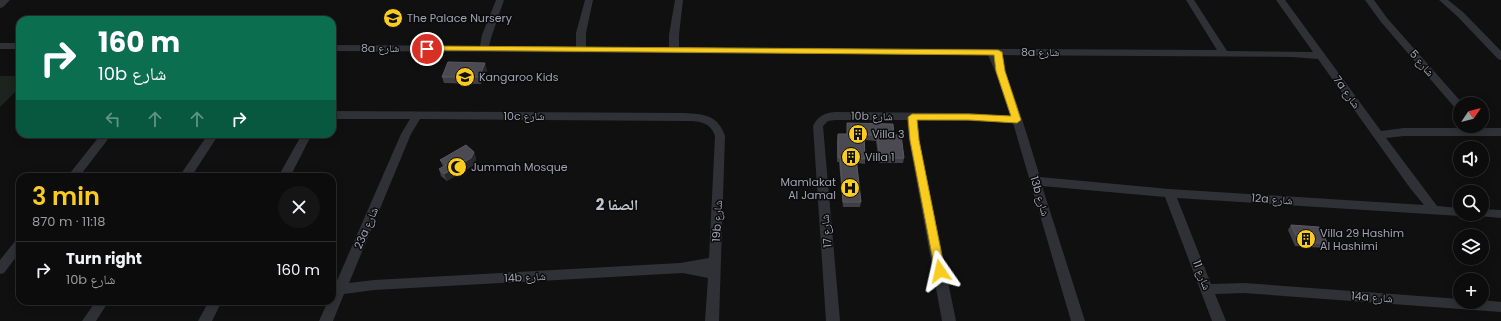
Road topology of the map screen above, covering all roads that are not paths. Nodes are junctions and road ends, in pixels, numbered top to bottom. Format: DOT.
graph roads {
  1 [pos="6,0"];
  2 [pos="500,0"];
  3 [pos="589,0"];
  4 [pos="679,0"];
  5 [pos="1190,0"];
  6 [pos="1280,0"];
  7 [pos="1363,0"];
  8 [pos="1369,0"];
  9 [pos="1443,0"];
  10 [pos="1449,0"];
  11 [pos="0,6"];
  12 [pos="1460,14"];
  13 [pos="1384,20"];
  14 [pos="581,33"];
  15 [pos="0,46"];
  16 [pos="16,46"];
  17 [pos="336,48"];
  18 [pos="480,49"];
  19 [pos="570,50"];
  20 [pos="581,50"];
  21 [pos="670,50"];
  22 [pos="994,52"];
  23 [pos="1220,53"];
  24 [pos="1319,53"];
  25 [pos="1501,56"];
  26 [pos="1453,99"];
  27 [pos="336,115"];
  28 [pos="413,116"];
  29 [pos="908,117"];
  30 [pos="1016,117"];
  31 [pos="823,119"];
  32 [pos="714,122"];
  33 [pos="1453,130"];
  34 [pos="1489,130"];
  35 [pos="1376,131"];
  36 [pos="1501,132"];
  37 [pos="104,138"];
  38 [pos="211,138"];
  39 [pos="305,138"];
  40 [pos="76,173"];
  41 [pos="188,173"];
  42 [pos="286,173"];
  43 [pos="1037,185"];
  44 [pos="1172,193"];
  45 [pos="1428,210"];
  46 [pos="1453,212"];
  47 [pos="1489,213"];
  48 [pos="1501,214"];
  49 [pos="16,248"];
  50 [pos="714,268"];
  51 [pos="0,269"];
  52 [pos="342,285"];
  53 [pos="1206,285"];
  54 [pos="336,298"];
  55 [pos="100,305"];
  56 [pos="214,305"];
  57 [pos="333,305"];
  58 [pos="1501,307"];
  59 [pos="89,321"];
  60 [pos="205,321"];
  61 [pos="326,321"];
  62 [pos="712,321"];
  63 [pos="833,321"];
  64 [pos="949,321"];
  65 [pos="1078,321"];
  66 [pos="1219,321"];
  1 -- 11 [label="street"];
  2 -- 18 [label="street"];
  3 -- 14 [label="street"];
  4 -- 21 [label="street"];
  5 -- 23 [label="street"];
  6 -- 24 [label="street, 7a شارع"];
  7 -- 13 [label="street, شارع 5"];
  8 -- 13 [label="street, شارع 5"];
  9 -- 12 [label="street"];
  10 -- 12 [label="street"];
  12 -- 25 [label="street"];
  13 -- 26 [label="street, شارع 5"];
  14 -- 19 [label="street"];
  14 -- 20 [label="street"];
  15 -- 16 [label="street"];
  17 -- 18 [label="street, 8a شارع"];
  18 -- 19 [label="street, 8a شارع"];
  19 -- 20 [label="street, 8a شارع"];
  20 -- 21 [label="street, 8a شارع"];
  21 -- 22 [label="street, 8a شارع"];
  22 -- 23 [label="street, 8a شارع"];
  22 -- 30 [label="street, 13b شارع"];
  23 -- 24 [label="street, 8a شارع"];
  24 -- 35 [label="street, 7a شارع"];
  27 -- 28 [label="street, 10c شارع"];
  28 -- 32 [label="street, 10c شارع"];
  28 -- 52 [label="street, 23a شارع"];
  29 -- 30 [label="street, 10b شارع"];
  29 -- 31 [label="street, 10b شارع"];
  29 -- 64 [label="street"];
  30 -- 43 [label="street, 13b شارع"];
  31 -- 63 [label="street, شارع 17"];
  32 -- 50 [label="street, 19b شارع"];
  33 -- 35 [label="street"];
  34 -- 36 [label="street"];
  35 -- 45 [label="street, 7a شارع"];
  37 -- 40 [label="street"];
  38 -- 41 [label="street"];
  39 -- 42 [label="street"];
  43 -- 44 [label="street, 12a شارع"];
  43 -- 65 [label="street, 13b شارع"];
  44 -- 45 [label="street, 12a شارع"];
  44 -- 53 [label="street, شارع 11"];
  45 -- 46 [label="street, 12a شارع"];
  47 -- 48 [label="street"];
  49 -- 51 [label="street"];
  50 -- 52 [label="street, 14b شارع"];
  50 -- 62 [label="street, 19b شارع"];
  52 -- 54 [label="street, 23a شارع"];
  53 -- 58 [label="street, 14a شارع"];
  53 -- 66 [label="street, شارع 11"];
  55 -- 59 [label="street"];
  56 -- 60 [label="street"];
  57 -- 61 [label="street, 23a شارع"];
}
